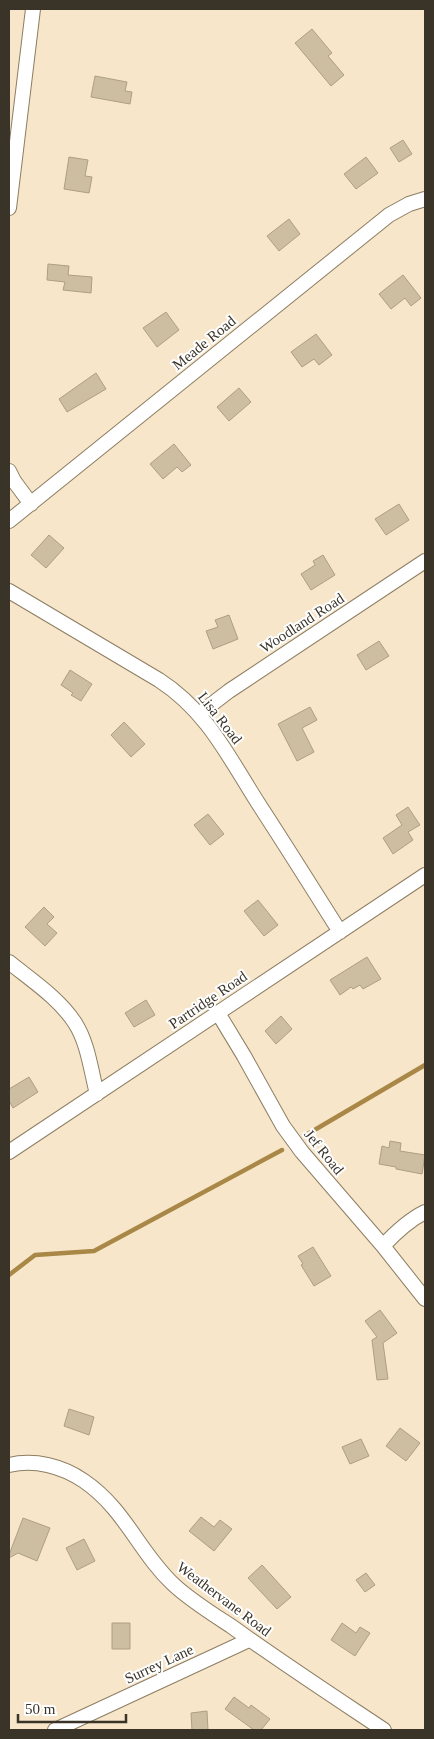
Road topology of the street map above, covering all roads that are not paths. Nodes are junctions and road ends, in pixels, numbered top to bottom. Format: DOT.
graph roads {
  1 [pos="33,9"];
  2 [pos="425,199"];
  3 [pos="9,208"];
  4 [pos="9,471"];
  5 [pos="31,504"];
  6 [pos="9,521"];
  7 [pos="425,561"];
  8 [pos="9,591"];
  9 [pos="199,714"];
  10 [pos="425,875"];
  11 [pos="340,932"];
  12 [pos="9,962"];
  13 [pos="218,1013"];
  14 [pos="97,1094"];
  15 [pos="9,1152"];
  16 [pos="425,1212"];
  17 [pos="383,1246"];
  18 [pos="425,1299"];
  19 [pos="9,1465"];
  20 [pos="249,1640"];
  21 [pos="55,1730"];
  22 [pos="384,1730"];
  1 -- 3 [label="street"];
  2 -- 5 [label="street, Meade Road"];
  4 -- 5 [label="street"];
  5 -- 6 [label="street, Meade Road"];
  7 -- 9 [label="street, Woodland Road"];
  8 -- 9 [label="street, Lisa Road"];
  9 -- 11 [label="street, Lisa Road"];
  10 -- 11 [label="street, Partridge Road"];
  11 -- 13 [label="street, Partridge Road"];
  12 -- 14 [label="street"];
  13 -- 14 [label="street, Partridge Road"];
  13 -- 17 [label="street, Jef Road"];
  14 -- 15 [label="street, Partridge Road"];
  16 -- 17 [label="street"];
  17 -- 18 [label="street, Jef Road"];
  19 -- 20 [label="street, Weathervane Road"];
  20 -- 21 [label="street, Surrey Lane"];
  20 -- 22 [label="street, Weathervane Road"];
}
